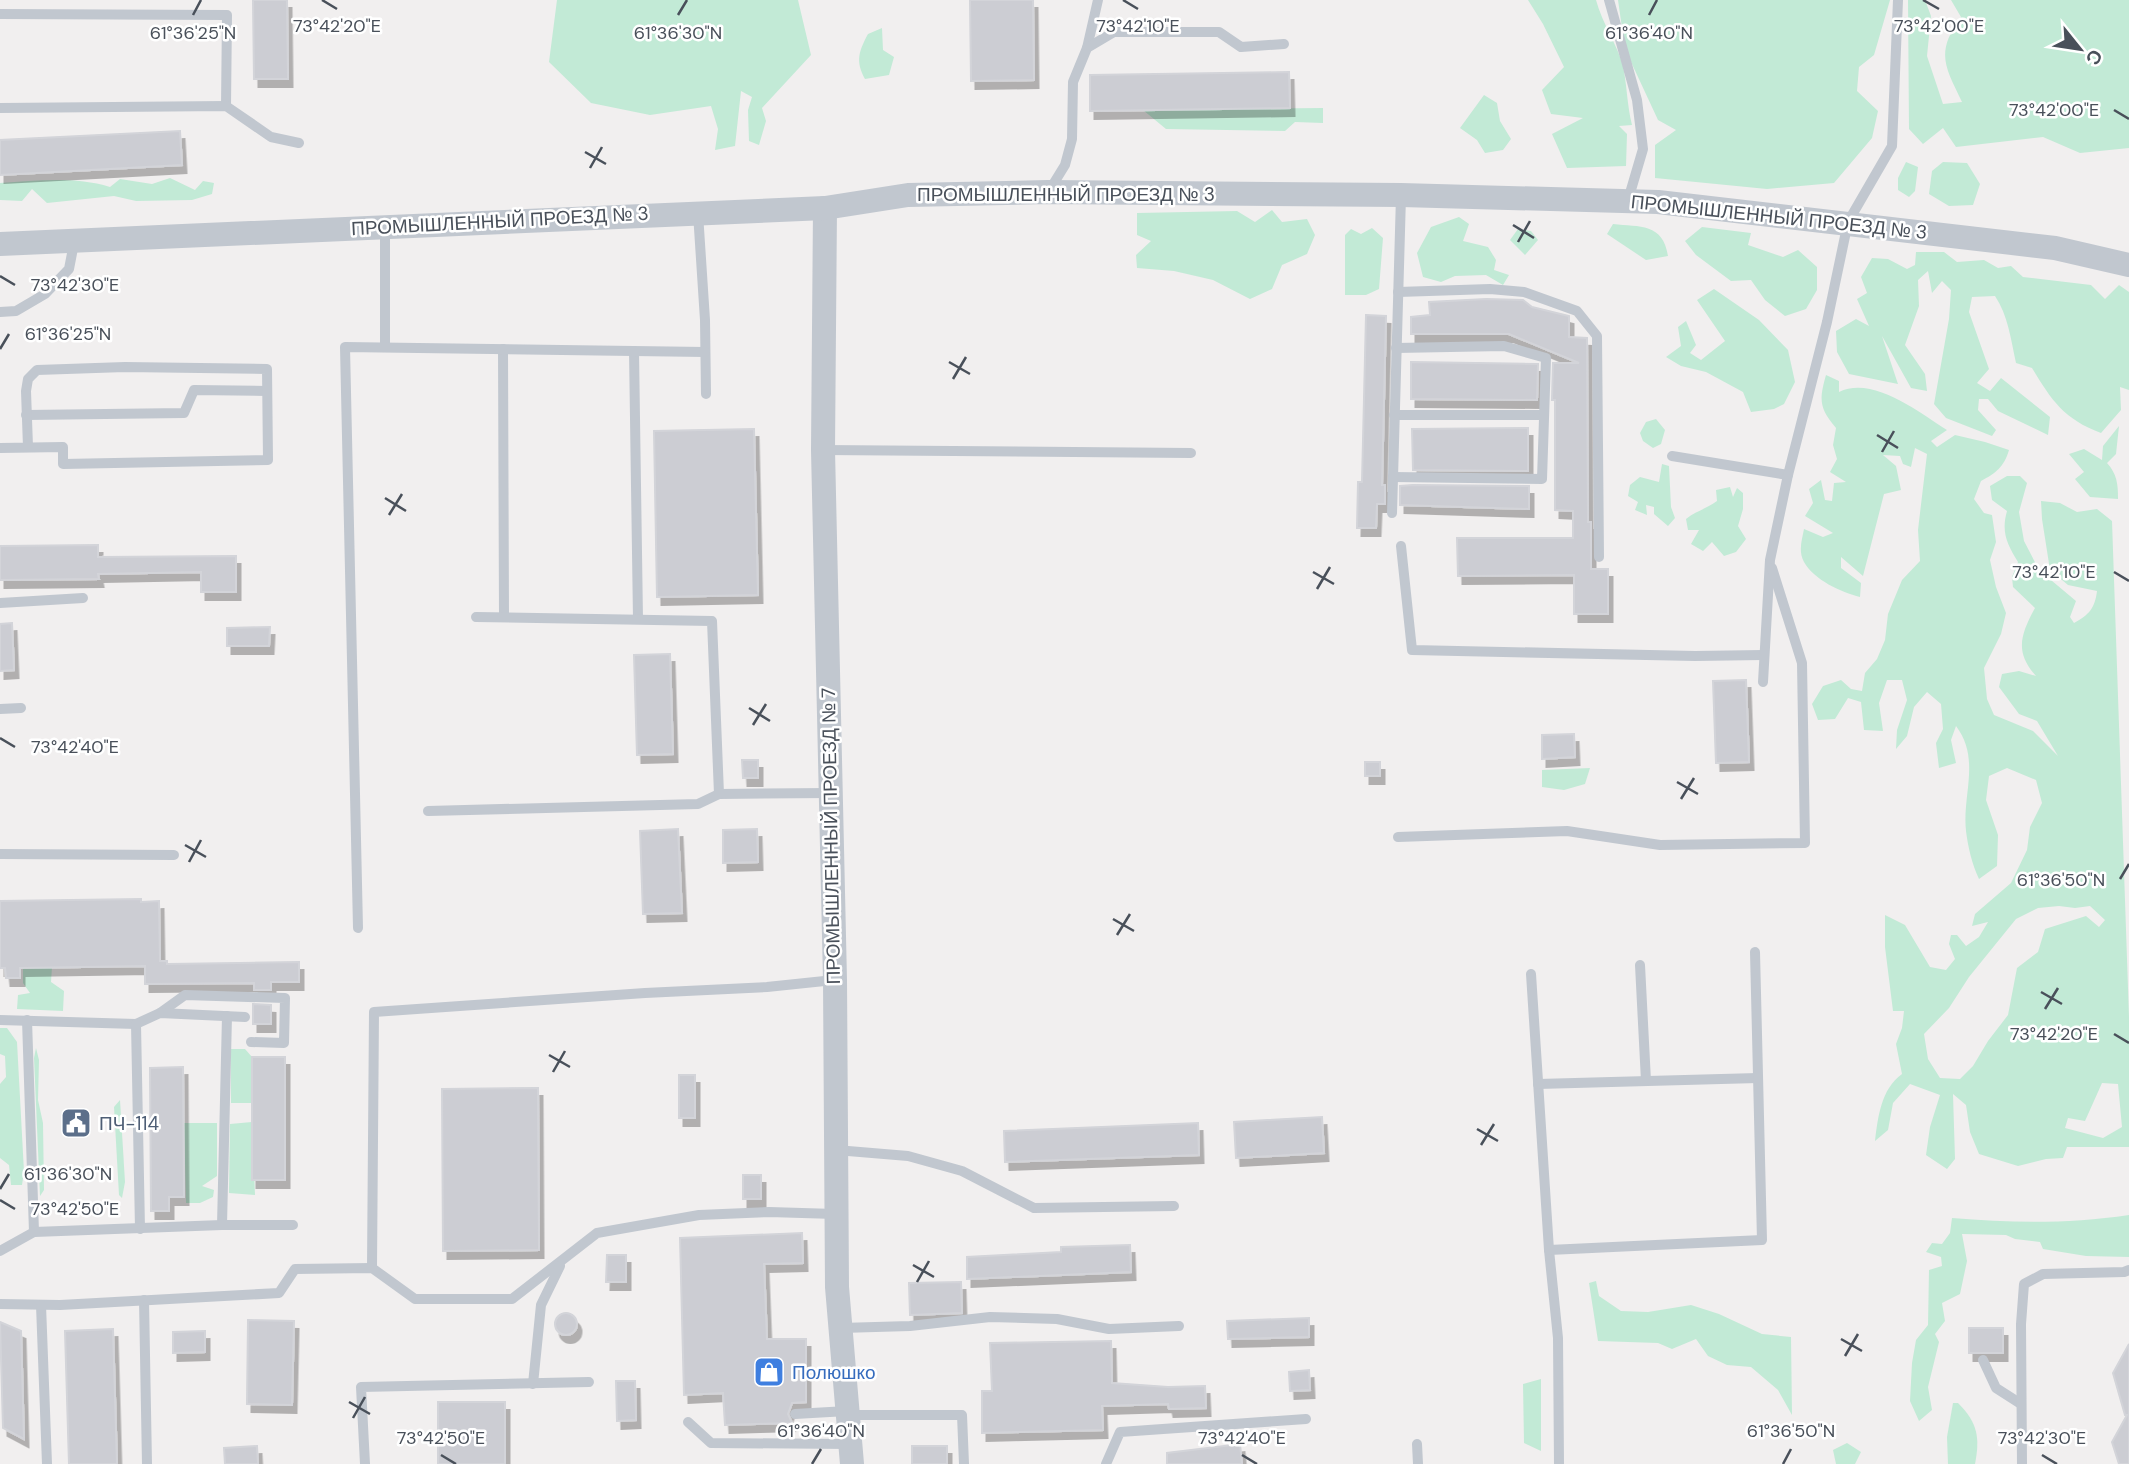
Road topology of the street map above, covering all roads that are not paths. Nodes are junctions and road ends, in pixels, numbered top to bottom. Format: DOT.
graph roads {
  1 [pos="1098,0"];
  2 [pos="1609,0"];
  3 [pos="1898,0"];
  4 [pos="0,14"];
  5 [pos="1284,44"];
  6 [pos="1087,48"];
  7 [pos="226,106"];
  8 [pos="0,108"];
  9 [pos="299,143"];
  10 [pos="1048,191"];
  11 [pos="1401,195"];
  12 [pos="1628,201"];
  13 [pos="825,208"];
  14 [pos="698,213"];
  15 [pos="1848,222"];
  16 [pos="385,226"];
  17 [pos="75,240"];
  18 [pos="0,244"];
  19 [pos="2129,265"];
  20 [pos="1398,292"];
  21 [pos="0,312"];
  22 [pos="385,348"];
  23 [pos="1396,348"];
  24 [pos="503,349"];
  25 [pos="634,351"];
  26 [pos="705,352"];
  27 [pos="267,391"];
  28 [pos="706,394"];
  29 [pos="26,415"];
  30 [pos="1394,415"];
  31 [pos="1544,415"];
  32 [pos="28,447"];
  33 [pos="0,448"];
  34 [pos="823,450"];
  35 [pos="1191,453"];
  36 [pos="1672,456"];
  37 [pos="1788,475"];
  38 [pos="1392,477"];
  39 [pos="1392,513"];
  40 [pos="1401,546"];
  41 [pos="1599,557"];
  42 [pos="1770,560"];
  43 [pos="83,598"];
  44 [pos="0,603"];
  45 [pos="476,617"];
  46 [pos="504,617"];
  47 [pos="638,619"];
  48 [pos="1763,654"];
  49 [pos="1763,682"];
  50 [pos="21,708"];
  51 [pos="0,709"];
  52 [pos="719,793"];
  53 [pos="830,793"];
  54 [pos="428,811"];
  55 [pos="1398,838"];
  56 [pos="0,854"];
  57 [pos="174,855"];
  58 [pos="358,928"];
  59 [pos="1755,952"];
  60 [pos="1640,965"];
  61 [pos="1531,974"];
  62 [pos="835,980"];
  63 [pos="160,1013"];
  64 [pos="226,1016"];
  65 [pos="245,1017"];
  66 [pos="0,1020"];
  67 [pos="27,1020"];
  68 [pos="136,1024"];
  69 [pos="251,1042"];
  70 [pos="1758,1078"];
  71 [pos="1646,1081"];
  72 [pos="1538,1084"];
  73 [pos="836,1150"];
  74 [pos="1174,1206"];
  75 [pos="836,1214"];
  76 [pos="222,1225"];
  77 [pos="293,1225"];
  78 [pos="140,1229"];
  79 [pos="34,1232"];
  80 [pos="1549,1250"];
  81 [pos="0,1251"];
  82 [pos="561,1262"];
  83 [pos="372,1268"];
  84 [pos="2129,1270"];
  85 [pos="144,1300"];
  86 [pos="0,1304"];
  87 [pos="41,1305"];
  88 [pos="1179,1326"];
  89 [pos="840,1328"];
  90 [pos="1983,1360"];
  91 [pos="589,1382"];
  92 [pos="533,1384"];
  93 [pos="2021,1404"];
  94 [pos="847,1413"];
  95 [pos="795,1414"];
  96 [pos="1306,1419"];
  97 [pos="688,1422"];
  98 [pos="1417,1444"];
  99 [pos="851,1454"];
  100 [pos="47,1464"];
  101 [pos="147,1464"];
  102 [pos="365,1464"];
  103 [pos="964,1464"];
  104 [pos="1106,1464"];
  105 [pos="1418,1464"];
  106 [pos="1559,1464"];
  107 [pos="2022,1464"];
  1 -- 6 [label="lane"];
  2 -- 12 [label="lane"];
  3 -- 15 [label="lane"];
  4 -- 7 [label="lane"];
  5 -- 6 [label="lane"];
  6 -- 10 [label="lane"];
  7 -- 8 [label="lane"];
  7 -- 9 [label="lane"];
  10 -- 11 [label="street, ПРОМЫШЛЕННЫЙ ПРОЕЗД № 3"];
  10 -- 13 [label="street, ПРОМЫШЛЕННЫЙ ПРОЕЗД № 3"];
  11 -- 12 [label="street, ПРОМЫШЛЕННЫЙ ПРОЕЗД № 3"];
  11 -- 20 [label="lane"];
  12 -- 15 [label="street, ПРОМЫШЛЕННЫЙ ПРОЕЗД № 3"];
  13 -- 14 [label="street, ПРОМЫШЛЕННЫЙ ПРОЕЗД № 3"];
  13 -- 34 [label="street, ПРОМЫШЛЕННЫЙ ПРОЕЗД № 7"];
  14 -- 16 [label="street, ПРОМЫШЛЕННЫЙ ПРОЕЗД № 3"];
  14 -- 26 [label="lane"];
  15 -- 19 [label="street, ПРОМЫШЛЕННЫЙ ПРОЕЗД № 3"];
  15 -- 37 [label="lane"];
  16 -- 17 [label="street, ПРОМЫШЛЕННЫЙ ПРОЕЗД № 3"];
  16 -- 22 [label="lane"];
  17 -- 18 [label="street, ПРОМЫШЛЕННЫЙ ПРОЕЗД № 3"];
  17 -- 21 [label="lane"];
  20 -- 23 [label="lane"];
  20 -- 41 [label="lane"];
  22 -- 24 [label="lane"];
  22 -- 58 [label="lane"];
  23 -- 30 [label="lane"];
  23 -- 31 [label="lane"];
  24 -- 25 [label="lane"];
  24 -- 46 [label="lane"];
  25 -- 26 [label="lane"];
  25 -- 47 [label="lane"];
  26 -- 28 [label="lane"];
  27 -- 29 [label="lane"];
  27 -- 29 [label="lane"];
  27 -- 32 [label="lane"];
  29 -- 32 [label="lane"];
  30 -- 31 [label="lane"];
  30 -- 38 [label="lane"];
  31 -- 38 [label="lane"];
  32 -- 33 [label="lane"];
  34 -- 35 [label="lane"];
  34 -- 53 [label="street, ПРОМЫШЛЕННЫЙ ПРОЕЗД № 7"];
  36 -- 37 [label="lane"];
  37 -- 42 [label="lane"];
  38 -- 39 [label="lane"];
  40 -- 48 [label="lane"];
  42 -- 48 [label="lane"];
  42 -- 55 [label="lane"];
  43 -- 44 [label="lane"];
  45 -- 46 [label="lane"];
  46 -- 47 [label="lane"];
  47 -- 52 [label="lane"];
  48 -- 49 [label="lane"];
  50 -- 51 [label="lane"];
  52 -- 53 [label="lane"];
  52 -- 54 [label="lane"];
  53 -- 62 [label="street, ПРОМЫШЛЕННЫЙ ПРОЕЗД № 7"];
  56 -- 57 [label="lane"];
  59 -- 70 [label="lane"];
  60 -- 71 [label="lane"];
  61 -- 72 [label="lane"];
  62 -- 73 [label="street, ПРОМЫШЛЕННЫЙ ПРОЕЗД № 7"];
  62 -- 83 [label="lane"];
  63 -- 64 [label="lane"];
  63 -- 68 [label="lane"];
  63 -- 69 [label="lane"];
  64 -- 65 [label="lane"];
  64 -- 76 [label="lane"];
  66 -- 67 [label="lane"];
  67 -- 68 [label="lane"];
  67 -- 79 [label="lane"];
  68 -- 78 [label="lane"];
  70 -- 71 [label="lane"];
  70 -- 80 [label="lane"];
  71 -- 72 [label="lane"];
  72 -- 80 [label="lane"];
  73 -- 74 [label="lane"];
  73 -- 75 [label="street, ПРОМЫШЛЕННЫЙ ПРОЕЗД № 7"];
  75 -- 82 [label="lane"];
  75 -- 89 [label="street, ПРОМЫШЛЕННЫЙ ПРОЕЗД № 7"];
  76 -- 77 [label="lane"];
  76 -- 78 [label="lane"];
  78 -- 79 [label="lane"];
  79 -- 81 [label="lane"];
  80 -- 106 [label="lane"];
  82 -- 83 [label="lane"];
  82 -- 92 [label="lane"];
  83 -- 85 [label="lane"];
  84 -- 93 [label="lane"];
  85 -- 87 [label="lane"];
  85 -- 101 [label="lane"];
  86 -- 87 [label="lane"];
  87 -- 100 [label="lane"];
  88 -- 89 [label="lane"];
  89 -- 94 [label="street, ПРОМЫШЛЕННЫЙ ПРОЕЗД № 7"];
  90 -- 93 [label="lane"];
  91 -- 92 [label="lane"];
  92 -- 102 [label="lane"];
  93 -- 107 [label="lane"];
  94 -- 95 [label="lane"];
  94 -- 99 [label="street, ПРОМЫШЛЕННЫЙ ПРОЕЗД № 7"];
  94 -- 103 [label="lane"];
  96 -- 104 [label="lane"];
  97 -- 99 [label="lane"];
  98 -- 105 [label="lane"];
}
